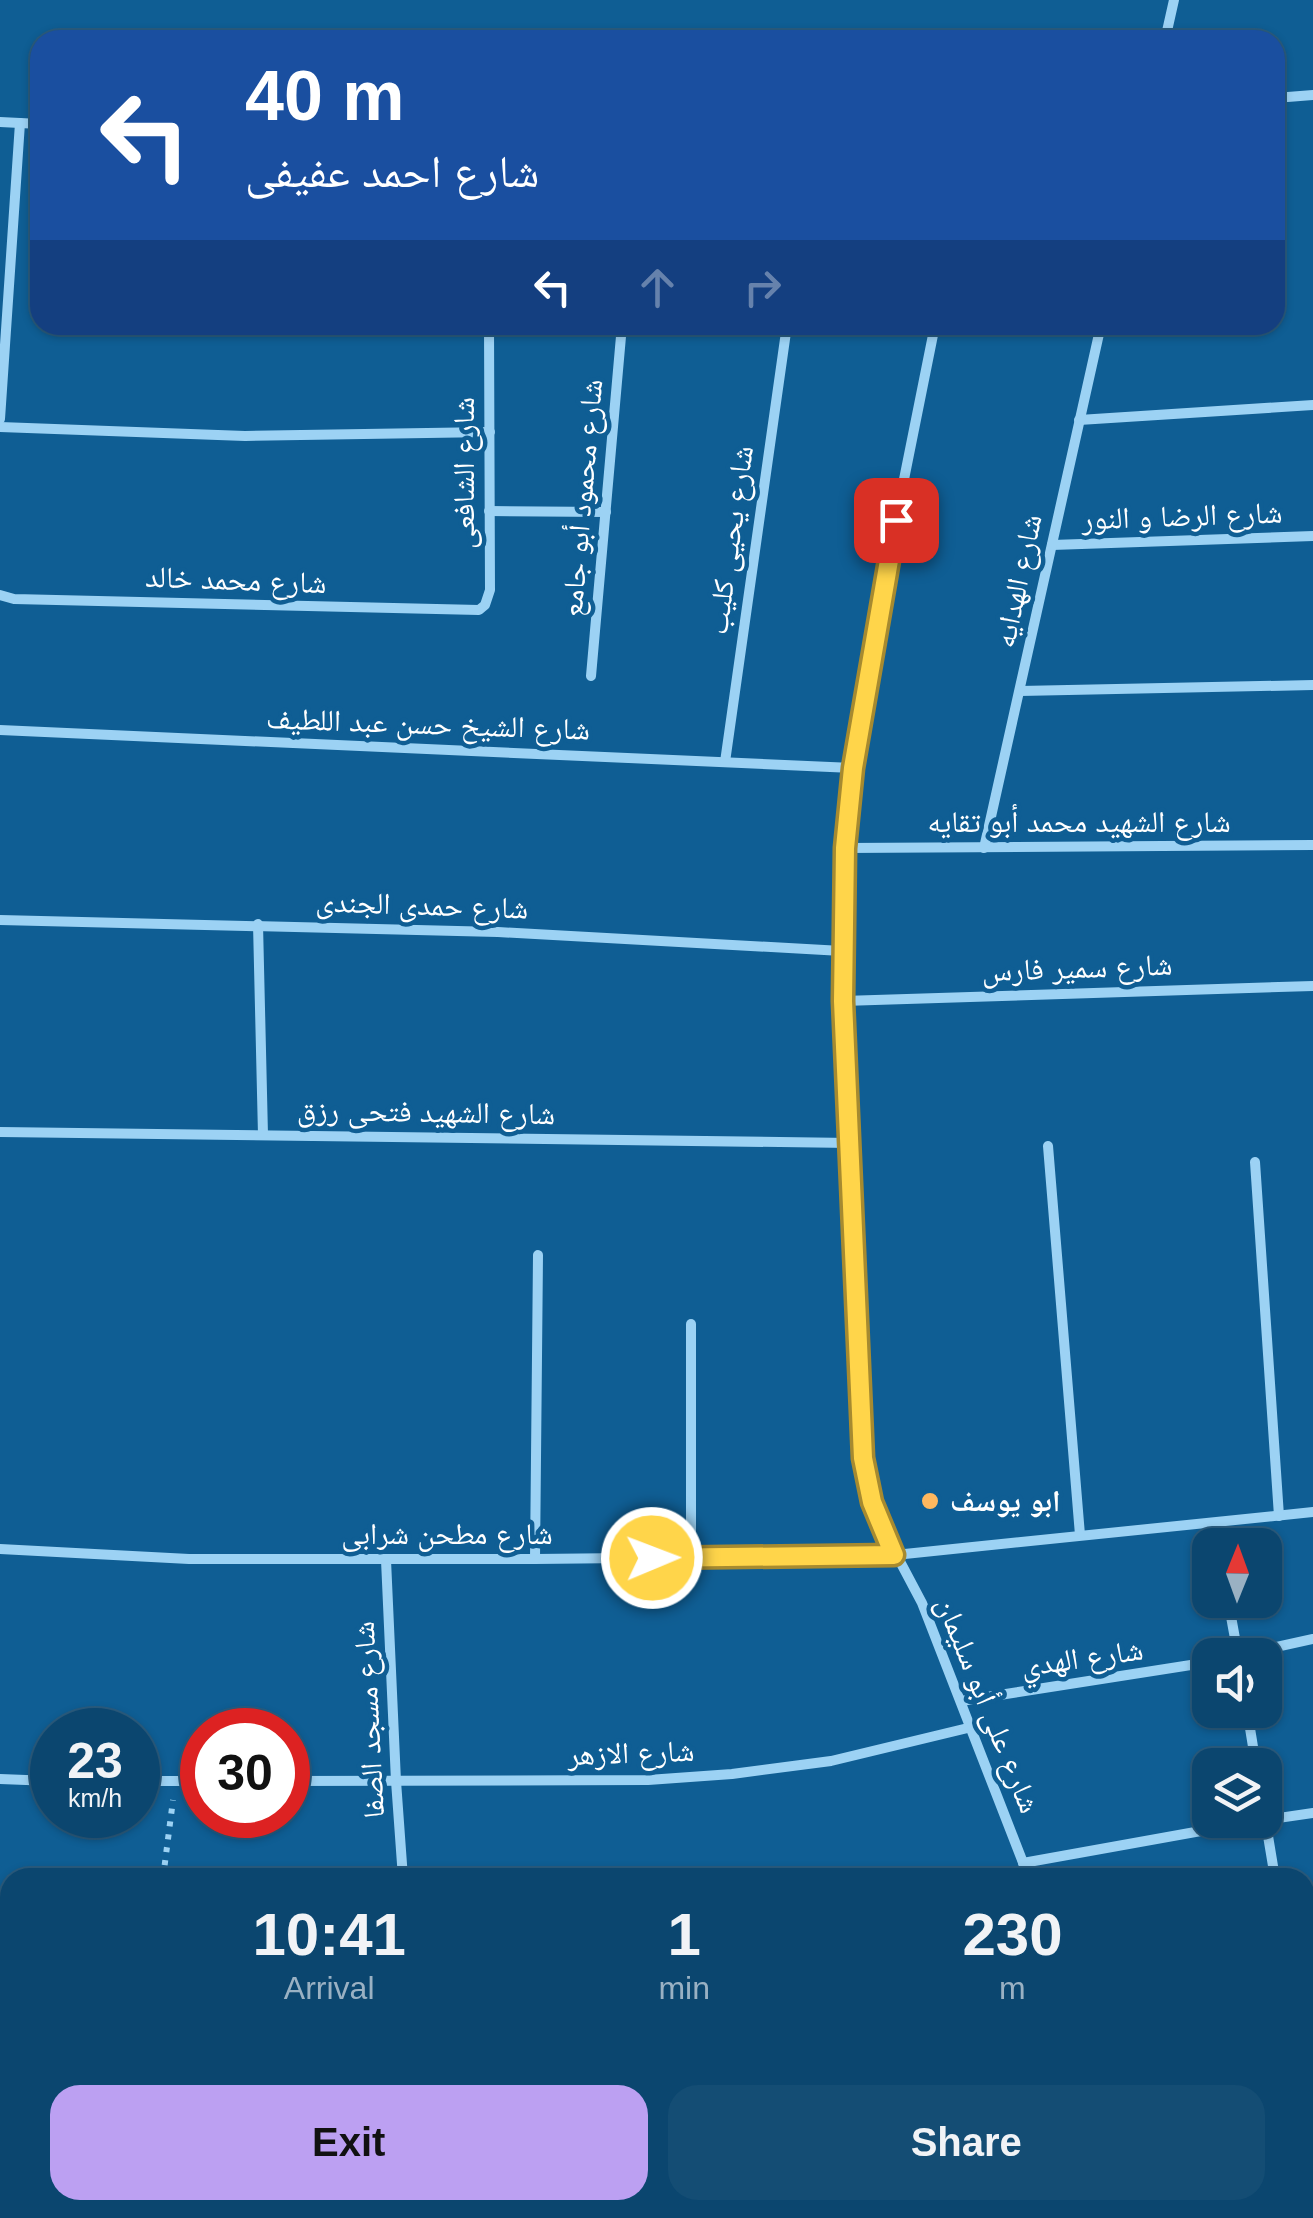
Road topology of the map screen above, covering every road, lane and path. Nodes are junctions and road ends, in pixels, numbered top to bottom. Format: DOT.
graph roads {
  1 [pos="1174,0"];
  2 [pos="1167,30"];
  3 [pos="1313,95"];
  4 [pos="1285,97"];
  5 [pos="0,122"];
  6 [pos="20,122"];
  7 [pos="30,123"];
  8 [pos="489,335"];
  9 [pos="621,335"];
  10 [pos="786,335"];
  11 [pos="933,335"];
  12 [pos="1099,335"];
  13 [pos="1313,404"];
  14 [pos="1079,420"];
  15 [pos="0,423"];
  16 [pos="490,432"];
  17 [pos="490,511"];
  18 [pos="606,512"];
  19 [pos="1313,536"];
  20 [pos="1052,546"];
  21 [pos="0,595"];
  22 [pos="472,612"];
  23 [pos="591,676"];
  24 [pos="1313,685"];
  25 [pos="1020,691"];
  26 [pos="0,730"];
  27 [pos="725,762"];
  28 [pos="853,768"];
  29 [pos="1313,845"];
  30 [pos="845,848"];
  31 [pos="984,848"];
  32 [pos="0,920"];
  33 [pos="258,924"];
  34 [pos="842,951"];
  35 [pos="1313,986"];
  36 [pos="843,1001"];
  37 [pos="0,1132"];
  38 [pos="264,1135"];
  39 [pos="851,1143"];
  40 [pos="1048,1146"];
  41 [pos="1255,1162"];
  42 [pos="538,1256"];
  43 [pos="691,1324"];
  44 [pos="1313,1512"];
  45 [pos="1280,1516"];
  46 [pos="1216,1522"];
  47 [pos="1217,1528"];
  48 [pos="1080,1535"];
  49 [pos="0,1550"];
  50 [pos="894,1555"];
  51 [pos="691,1558"];
  52 [pos="535,1559"];
  53 [pos="386,1560"];
  54 [pos="1313,1639"];
  55 [pos="1282,1646"];
  56 [pos="1192,1665"];
  57 [pos="961,1701"];
  58 [pos="972,1727"];
  59 [pos="0,1780"];
  60 [pos="30,1781"];
  61 [pos="160,1781"];
  62 [pos="175,1781"];
  63 [pos="180,1781"];
  64 [pos="396,1781"];
  65 [pos="310,1782"];
  66 [pos="1313,1813"];
  67 [pos="1282,1817"];
  68 [pos="1192,1832"];
  69 [pos="1268,1838"];
  70 [pos="1023,1863"];
  71 [pos="165,1868"];
  72 [pos="402,1868"];
  73 [pos="1025,1868"];
  74 [pos="1273,1868"];
  1 -- 2 [label="street"];
  3 -- 4 [label="street"];
  5 -- 6 [label="street"];
  6 -- 7 [label="street"];
  6 -- 15 [label="street"];
  8 -- 16 [label="street, شارع الشافعى"];
  9 -- 18 [label="street, شارع محمود أبو جامع"];
  10 -- 27 [label="street, شارع يحيى كليب"];
  11 -- 28 [label="street, شارع على أبو سليمان"];
  12 -- 14 [label="street, شارع الهدايه"];
  13 -- 14 [label="street"];
  14 -- 20 [label="street, شارع الهدايه"];
  15 -- 16 [label="street"];
  16 -- 17 [label="street, شارع الشافعى"];
  17 -- 18 [label="street"];
  17 -- 22 [label="street, شارع الشافعى"];
  18 -- 23 [label="street, شارع محمود أبو جامع"];
  19 -- 20 [label="street, شارع الرضا و النور"];
  20 -- 25 [label="street, شارع الهدايه"];
  21 -- 22 [label="street, شارع محمد خالد"];
  24 -- 25 [label="street"];
  25 -- 31 [label="street, شارع الهدايه"];
  26 -- 27 [label="street, شارع الشيخ حسن عبد اللطيف"];
  27 -- 28 [label="street, شارع الشيخ حسن عبد اللطيف"];
  28 -- 30 [label="street, شارع على أبو سليمان"];
  29 -- 31 [label="street, شارع الشهيد محمد أبو تقايه"];
  30 -- 31 [label="street, شارع الشهيد محمد أبو تقايه"];
  30 -- 34 [label="street, شارع على أبو سليمان"];
  32 -- 33 [label="street, شارع حمدى الجندى"];
  33 -- 34 [label="street, شارع حمدى الجندى"];
  33 -- 38 [label="street"];
  34 -- 36 [label="street, شارع على أبو سليمان"];
  35 -- 36 [label="street, شارع سمير فارس"];
  36 -- 39 [label="street, شارع على أبو سليمان"];
  37 -- 38 [label="street, شارع الشهيد فتحى رزق"];
  38 -- 39 [label="street, شارع الشهيد فتحى رزق"];
  39 -- 50 [label="street, شارع على أبو سليمان"];
  40 -- 48 [label="street"];
  41 -- 45 [label="street"];
  42 -- 52 [label="street"];
  43 -- 51 [label="street"];
  44 -- 45 [label="street, شارع مطحن شرابى"];
  45 -- 46 [label="street, شارع مطحن شرابى"];
  46 -- 47 [label="street"];
  46 -- 48 [label="street, شارع مطحن شرابى"];
  48 -- 50 [label="street, شارع مطحن شرابى"];
  49 -- 53 [label="street, شارع مطحن شرابى"];
  50 -- 51 [label="street, شارع مطحن شرابى"];
  50 -- 57 [label="street, شارع على أبو سليمان"];
  51 -- 52 [label="street, شارع مطحن شرابى"];
  52 -- 53 [label="street, شارع مطحن شرابى"];
  53 -- 64 [label="street, شارع مسجد الصفا"];
  54 -- 55 [label="street"];
  56 -- 57 [label="street, شارع الهدي"];
  57 -- 58 [label="street, شارع على أبو سليمان"];
  58 -- 64 [label="street, شارع الازهر"];
  58 -- 70 [label="street, شارع على أبو سليمان"];
  59 -- 60 [label="street"];
  61 -- 62 [label="street"];
  62 -- 63 [label="street"];
  62 -- 71 [label="path"];
  64 -- 65 [label="street, شارع الازهر"];
  64 -- 72 [label="street, شارع مسجد الصفا"];
  66 -- 67 [label="street"];
  68 -- 70 [label="street"];
  69 -- 74 [label="street"];
  70 -- 73 [label="street, شارع على أبو سليمان"];
}
